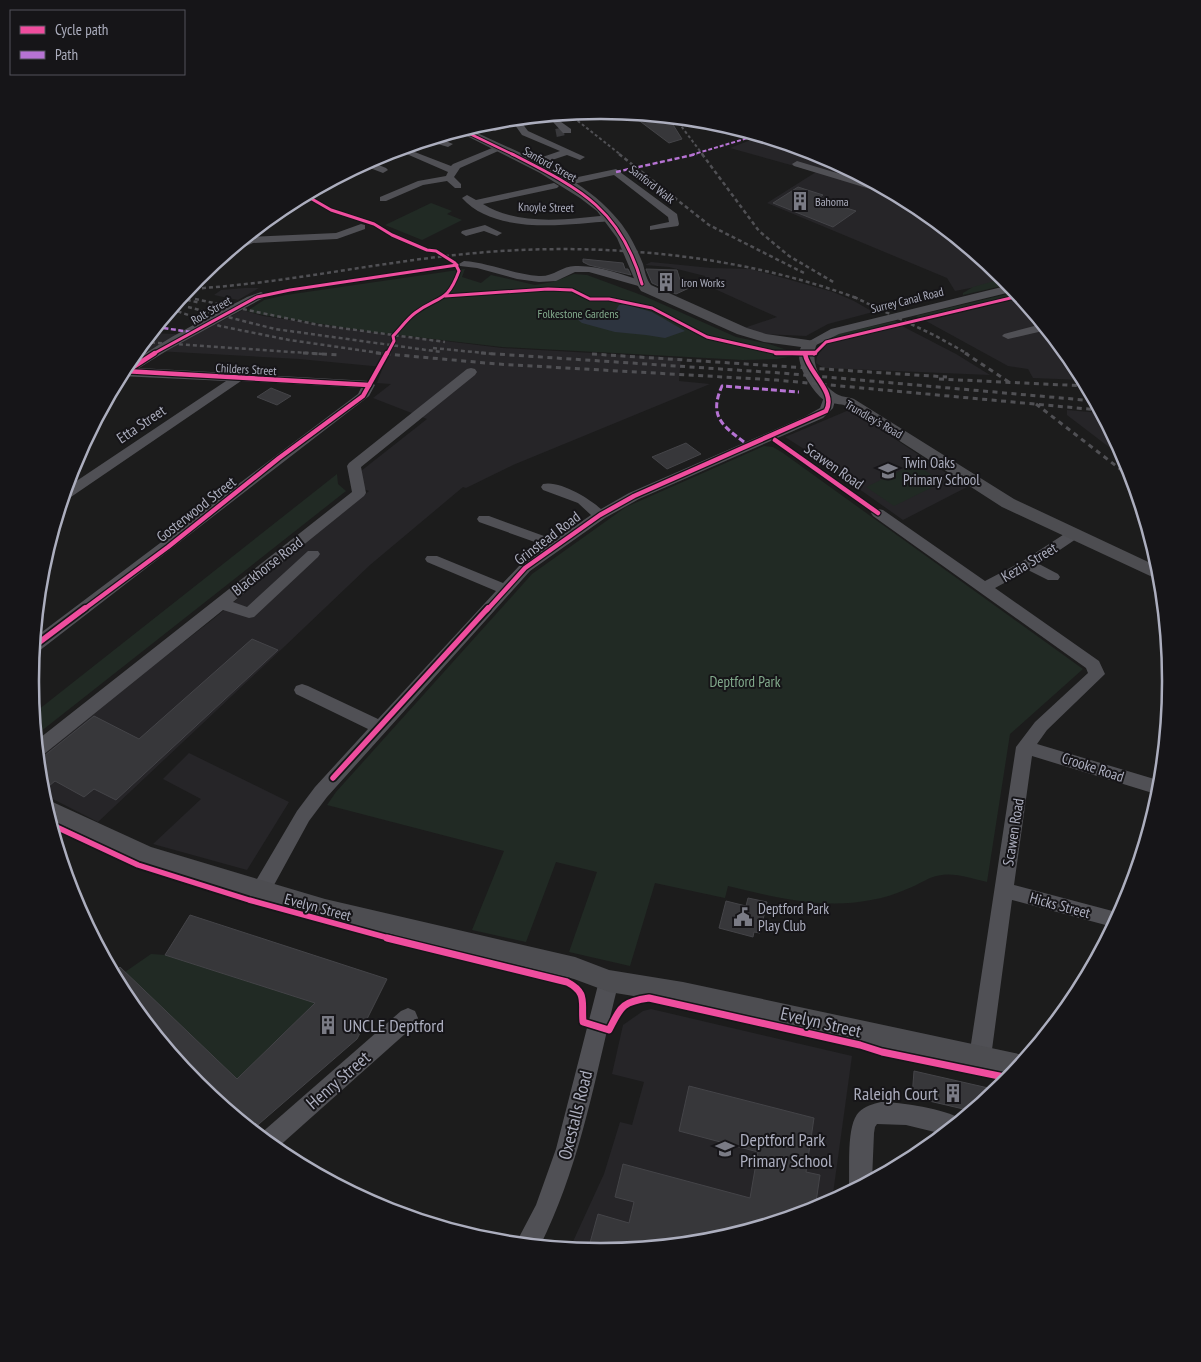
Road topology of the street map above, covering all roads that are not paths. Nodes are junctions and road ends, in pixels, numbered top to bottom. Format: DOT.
graph roads {
  1 [pos="557,122"];
  2 [pos="519,125"];
  3 [pos="566,131"];
  4 [pos="556,133"];
  5 [pos="471,134"];
  6 [pos="538,138"];
  7 [pos="442,142"];
  8 [pos="448,144"];
  9 [pos="500,148"];
  10 [pos="409,153"];
  11 [pos="531,164"];
  12 [pos="798,164"];
  13 [pos="375,167"];
  14 [pos="383,170"];
  15 [pos="616,172"];
  16 [pos="452,174"];
  17 [pos="554,184"];
  18 [pos="862,184"];
  19 [pos="458,186"];
  20 [pos="383,200"];
  21 [pos="504,218"];
  22 [pos="610,218"];
  23 [pos="361,227"];
  24 [pos="485,228"];
  25 [pos="654,228"];
  26 [pos="466,233"];
  27 [pos="497,233"];
  28 [pos="253,240"];
  29 [pos="464,264"];
  30 [pos="642,284"];
  31 [pos="1004,290"];
  32 [pos="261,296"];
  33 [pos="1038,329"];
  34 [pos="1008,336"];
  35 [pos="810,344"];
  36 [pos="136,365"];
  37 [pos="470,372"];
  38 [pos="130,373"];
  39 [pos="236,378"];
  40 [pos="369,385"];
  41 [pos="830,397"];
  42 [pos="548,487"];
  43 [pos="73,489"];
  44 [pos="878,513"];
  45 [pos="600,515"];
  46 [pos="484,519"];
  47 [pos="1074,534"];
  48 [pos="556,545"];
  49 [pos="313,554"];
  50 [pos="432,559"];
  51 [pos="1028,564"];
  52 [pos="1151,570"];
  53 [pos="1053,577"];
  54 [pos="984,588"];
  55 [pos="505,589"];
  56 [pos="220,603"];
  57 [pos="41,638"];
  58 [pos="302,690"];
  59 [pos="380,726"];
  60 [pos="43,745"];
  61 [pos="1025,747"];
  62 [pos="1152,786"];
  63 [pos="55,812"];
  64 [pos="261,890"];
  65 [pos="1004,890"];
  66 [pos="1109,918"];
  67 [pos="609,981"];
  68 [pos="408,1018"];
  69 [pos="980,1057"];
  70 [pos="1012,1063"];
  71 [pos="945,1124"];
  72 [pos="273,1137"];
  73 [pos="860,1179"];
  74 [pos="531,1238"];
  1 -- 3 [label="street"];
  2 -- 6 [label="street"];
  4 -- 6 [label="street"];
  5 -- 9 [label="main road, Sanford Street"];
  6 -- 11 [label="street"];
  7 -- 8 [label="street"];
  9 -- 11 [label="main road, Sanford Street"];
  9 -- 16 [label="street"];
  10 -- 16 [label="street"];
  11 -- 17 [label="main road, Sanford Street"];
  12 -- 18 [label="street"];
  13 -- 14 [label="street"];
  15 -- 17 [label="street, Knoyle Street"];
  15 -- 25 [label="street, Sanford Walk"];
  16 -- 19 [label="street"];
  16 -- 20 [label="street"];
  17 -- 21 [label="street, Knoyle Street"];
  17 -- 22 [label="main road, Sanford Street"];
  21 -- 22 [label="street, Knoyle Street"];
  21 -- 24 [label="street"];
  22 -- 30 [label="main road, Sanford Street"];
  23 -- 28 [label="street"];
  24 -- 26 [label="street"];
  24 -- 27 [label="street"];
  29 -- 30 [label="street"];
  30 -- 35 [label="main road"];
  31 -- 35 [label="street, Surrey Canal Road"];
  32 -- 36 [label="street, Rolt Street"];
  33 -- 34 [label="street"];
  35 -- 41 [label="main road, Trundley's Road"];
  37 -- 56 [label="street, Blackhorse Road"];
  38 -- 39 [label="street, Childers Street"];
  39 -- 40 [label="street, Childers Street"];
  39 -- 43 [label="street, Etta Street"];
  40 -- 57 [label="street, Gosterwood Street"];
  41 -- 45 [label="street, Grinstead Road"];
  41 -- 47 [label="main road, Trundley's Road"];
  42 -- 45 [label="street"];
  44 -- 54 [label="street, Scawen Road"];
  45 -- 48 [label="street, Grinstead Road"];
  46 -- 48 [label="street"];
  47 -- 51 [label="street, Kezia Street"];
  47 -- 52 [label="main road, Trundley's Road"];
  48 -- 55 [label="street, Grinstead Road"];
  49 -- 56 [label="street"];
  50 -- 55 [label="street"];
  51 -- 53 [label="street"];
  51 -- 54 [label="street, Kezia Street"];
  54 -- 61 [label="street, Scawen Road"];
  55 -- 59 [label="street, Grinstead Road"];
  56 -- 60 [label="street, Blackhorse Road"];
  58 -- 59 [label="street"];
  59 -- 64 [label="street, Grinstead Road"];
  61 -- 62 [label="street, Crooke Road"];
  61 -- 65 [label="street, Scawen Road"];
  63 -- 64 [label="main road, Evelyn Street"];
  64 -- 67 [label="main road, Evelyn Street"];
  65 -- 66 [label="street, Hicks Street"];
  65 -- 69 [label="street, Scawen Road"];
  67 -- 69 [label="main road, Evelyn Street"];
  67 -- 74 [label="street, Oxestalls Road"];
  68 -- 72 [label="street, Henry Street"];
  69 -- 70 [label="main road, Evelyn Street"];
  71 -- 73 [label="street"];
}
